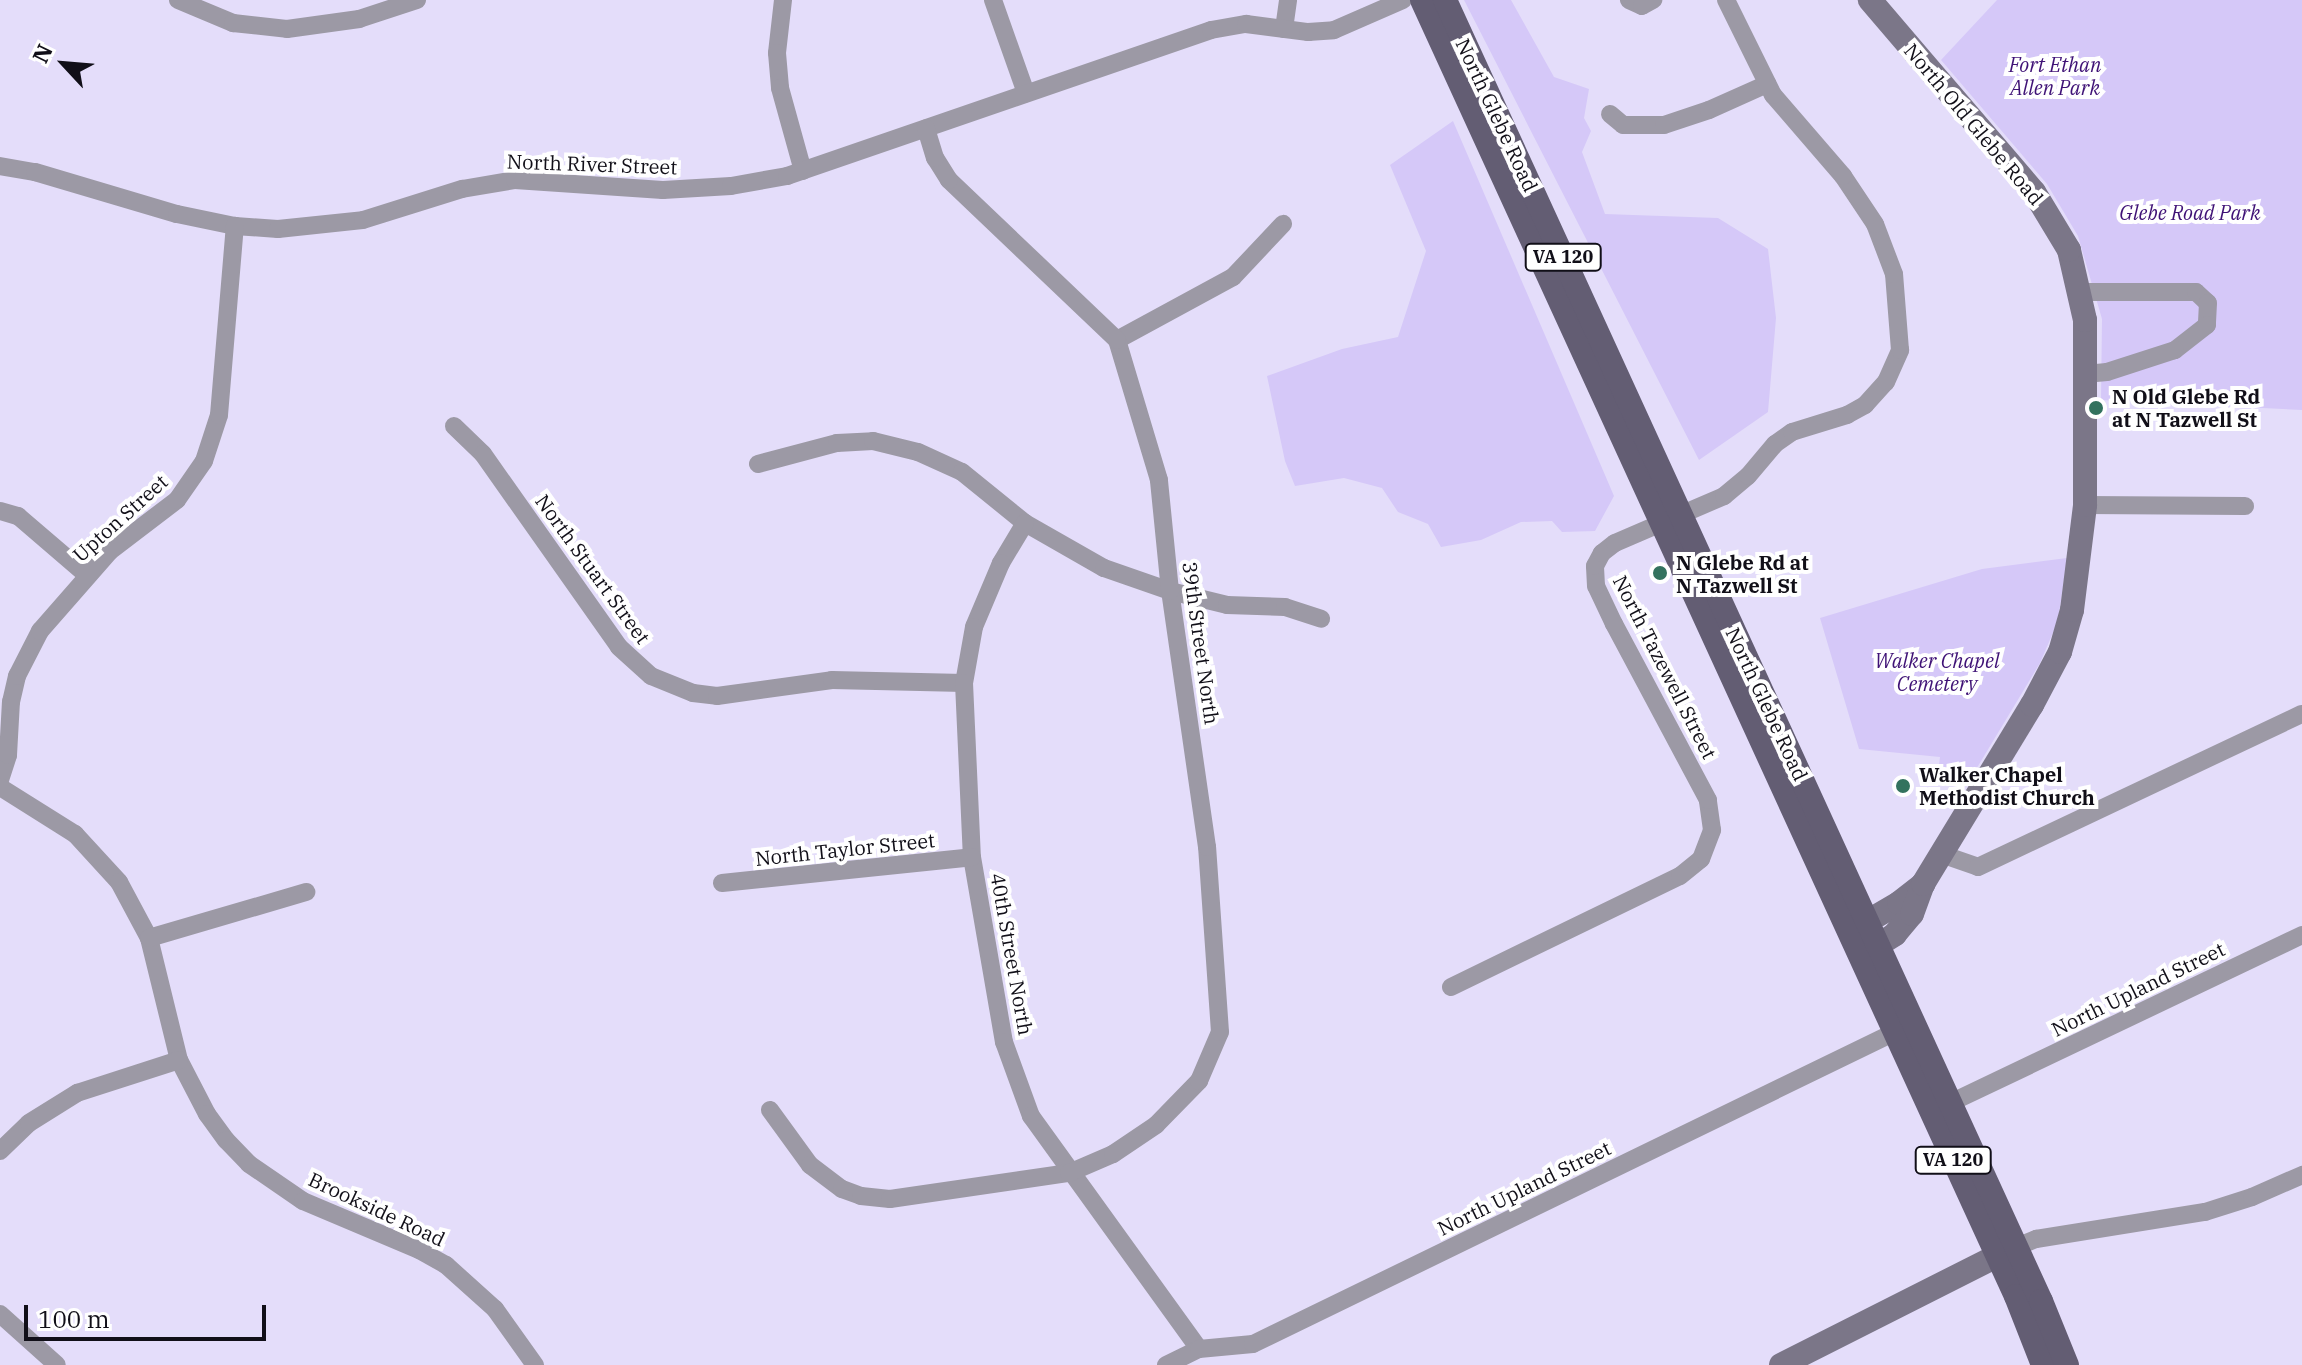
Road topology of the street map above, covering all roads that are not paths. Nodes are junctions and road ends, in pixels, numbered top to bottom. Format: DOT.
graph roads {
  1 [pos="178,0"];
  2 [pos="417,0"];
  3 [pos="783,0"];
  4 [pos="993,0"];
  5 [pos="1288,0"];
  6 [pos="1403,0"];
  7 [pos="1422,0"];
  8 [pos="1445,0"];
  9 [pos="1629,0"];
  10 [pos="1653,0"];
  11 [pos="1726,0"];
  12 [pos="1870,0"];
  13 [pos="1284,29"];
  14 [pos="1767,84"];
  15 [pos="1026,93"];
  16 [pos="1610,114"];
  17 [pos="926,128"];
  18 [pos="0,166"];
  19 [pos="803,171"];
  20 [pos="1283,224"];
  21 [pos="235,226"];
  22 [pos="2078,292"];
  23 [pos="1117,340"];
  24 [pos="2085,374"];
  25 [pos="454,426"];
  26 [pos="758,464"];
  27 [pos="2085,505"];
  28 [pos="2245,506"];
  29 [pos="0,511"];
  30 [pos="1670,518"];
  31 [pos="1025,523"];
  32 [pos="88,576"];
  33 [pos="1170,591"];
  34 [pos="1321,619"];
  35 [pos="964,683"];
  36 [pos="2302,714"];
  37 [pos="0,780"];
  38 [pos="0,787"];
  39 [pos="1941,854"];
  40 [pos="972,857"];
  41 [pos="722,883"];
  42 [pos="1923,884"];
  43 [pos="306,892"];
  44 [pos="1858,927"];
  45 [pos="2302,935"];
  46 [pos="149,938"];
  47 [pos="1869,951"];
  48 [pos="1451,987"];
  49 [pos="1895,1032"];
  50 [pos="179,1060"];
  51 [pos="1950,1103"];
  52 [pos="770,1110"];
  53 [pos="0,1151"];
  54 [pos="1069,1173"];
  55 [pos="2302,1175"];
  56 [pos="2007,1252"];
  57 [pos="0,1314"];
  58 [pos="1199,1349"];
  59 [pos="57,1365"];
  60 [pos="535,1365"];
  61 [pos="1166,1365"];
  62 [pos="1781,1365"];
  63 [pos="2043,1365"];
  64 [pos="2067,1365"];
  1 -- 2 [label="street"];
  3 -- 19 [label="street"];
  4 -- 15 [label="street"];
  5 -- 13 [label="street"];
  6 -- 13 [label="street, North River Street"];
  7 -- 30 [label="main road, North Glebe Road / VA 120"];
  8 -- 30 [label="main road, North Glebe Road / VA 120"];
  9 -- 10 [label="street"];
  11 -- 14 [label="street, North Tazewell Street"];
  12 -- 22 [label="street, North Old Glebe Road"];
  13 -- 15 [label="street, North River Street"];
  14 -- 16 [label="street"];
  14 -- 30 [label="street, North Tazewell Street"];
  15 -- 17 [label="street, North River Street"];
  17 -- 19 [label="street, North River Street"];
  17 -- 23 [label="street, 39th Street North"];
  18 -- 21 [label="street, North River Street"];
  19 -- 21 [label="street, North River Street"];
  20 -- 23 [label="street"];
  21 -- 32 [label="street, Upton Street"];
  22 -- 24 [label="street, North Old Glebe Road"];
  22 -- 24 [label="street"];
  23 -- 33 [label="street, 39th Street North"];
  24 -- 27 [label="street, North Old Glebe Road"];
  25 -- 35 [label="street, North Stuart Street"];
  26 -- 31 [label="street"];
  27 -- 28 [label="street"];
  27 -- 39 [label="street, North Old Glebe Road"];
  29 -- 32 [label="street"];
  30 -- 44 [label="main road, North Glebe Road / VA 120"];
  30 -- 48 [label="street, North Tazewell Street"];
  31 -- 33 [label="street"];
  31 -- 35 [label="street, 40th Street North"];
  32 -- 37 [label="street, Upton Street"];
  33 -- 34 [label="street"];
  33 -- 54 [label="street, 39th Street North"];
  35 -- 40 [label="street, 40th Street North"];
  36 -- 39 [label="street"];
  38 -- 46 [label="street, Brookside Road"];
  39 -- 42 [label="street, North Old Glebe Road"];
  40 -- 41 [label="street, North Taylor Street"];
  40 -- 54 [label="street, 40th Street North"];
  42 -- 44 [label="street, North Old Glebe Road"];
  42 -- 47 [label="street, North Old Glebe Road"];
  43 -- 46 [label="street"];
  44 -- 47 [label="main road, North Glebe Road / VA 120"];
  45 -- 51 [label="street, North Upland Street"];
  46 -- 50 [label="street, Brookside Road"];
  47 -- 49 [label="main road, North Glebe Road / VA 120"];
  47 -- 51 [label="main road, North Glebe Road / VA 120"];
  49 -- 56 [label="main road, North Glebe Road / VA 120"];
  49 -- 58 [label="street, North Upland Street"];
  50 -- 53 [label="street"];
  50 -- 60 [label="street, Brookside Road"];
  51 -- 56 [label="main road, North Glebe Road / VA 120"];
  52 -- 54 [label="street"];
  54 -- 58 [label="street, 40th Street North"];
  55 -- 56 [label="street"];
  56 -- 62 [label="street"];
  56 -- 63 [label="main road, North Glebe Road / VA 120"];
  56 -- 64 [label="main road, North Glebe Road / VA 120"];
  57 -- 59 [label="street"];
  58 -- 61 [label="street, North Upland Street"];
}
